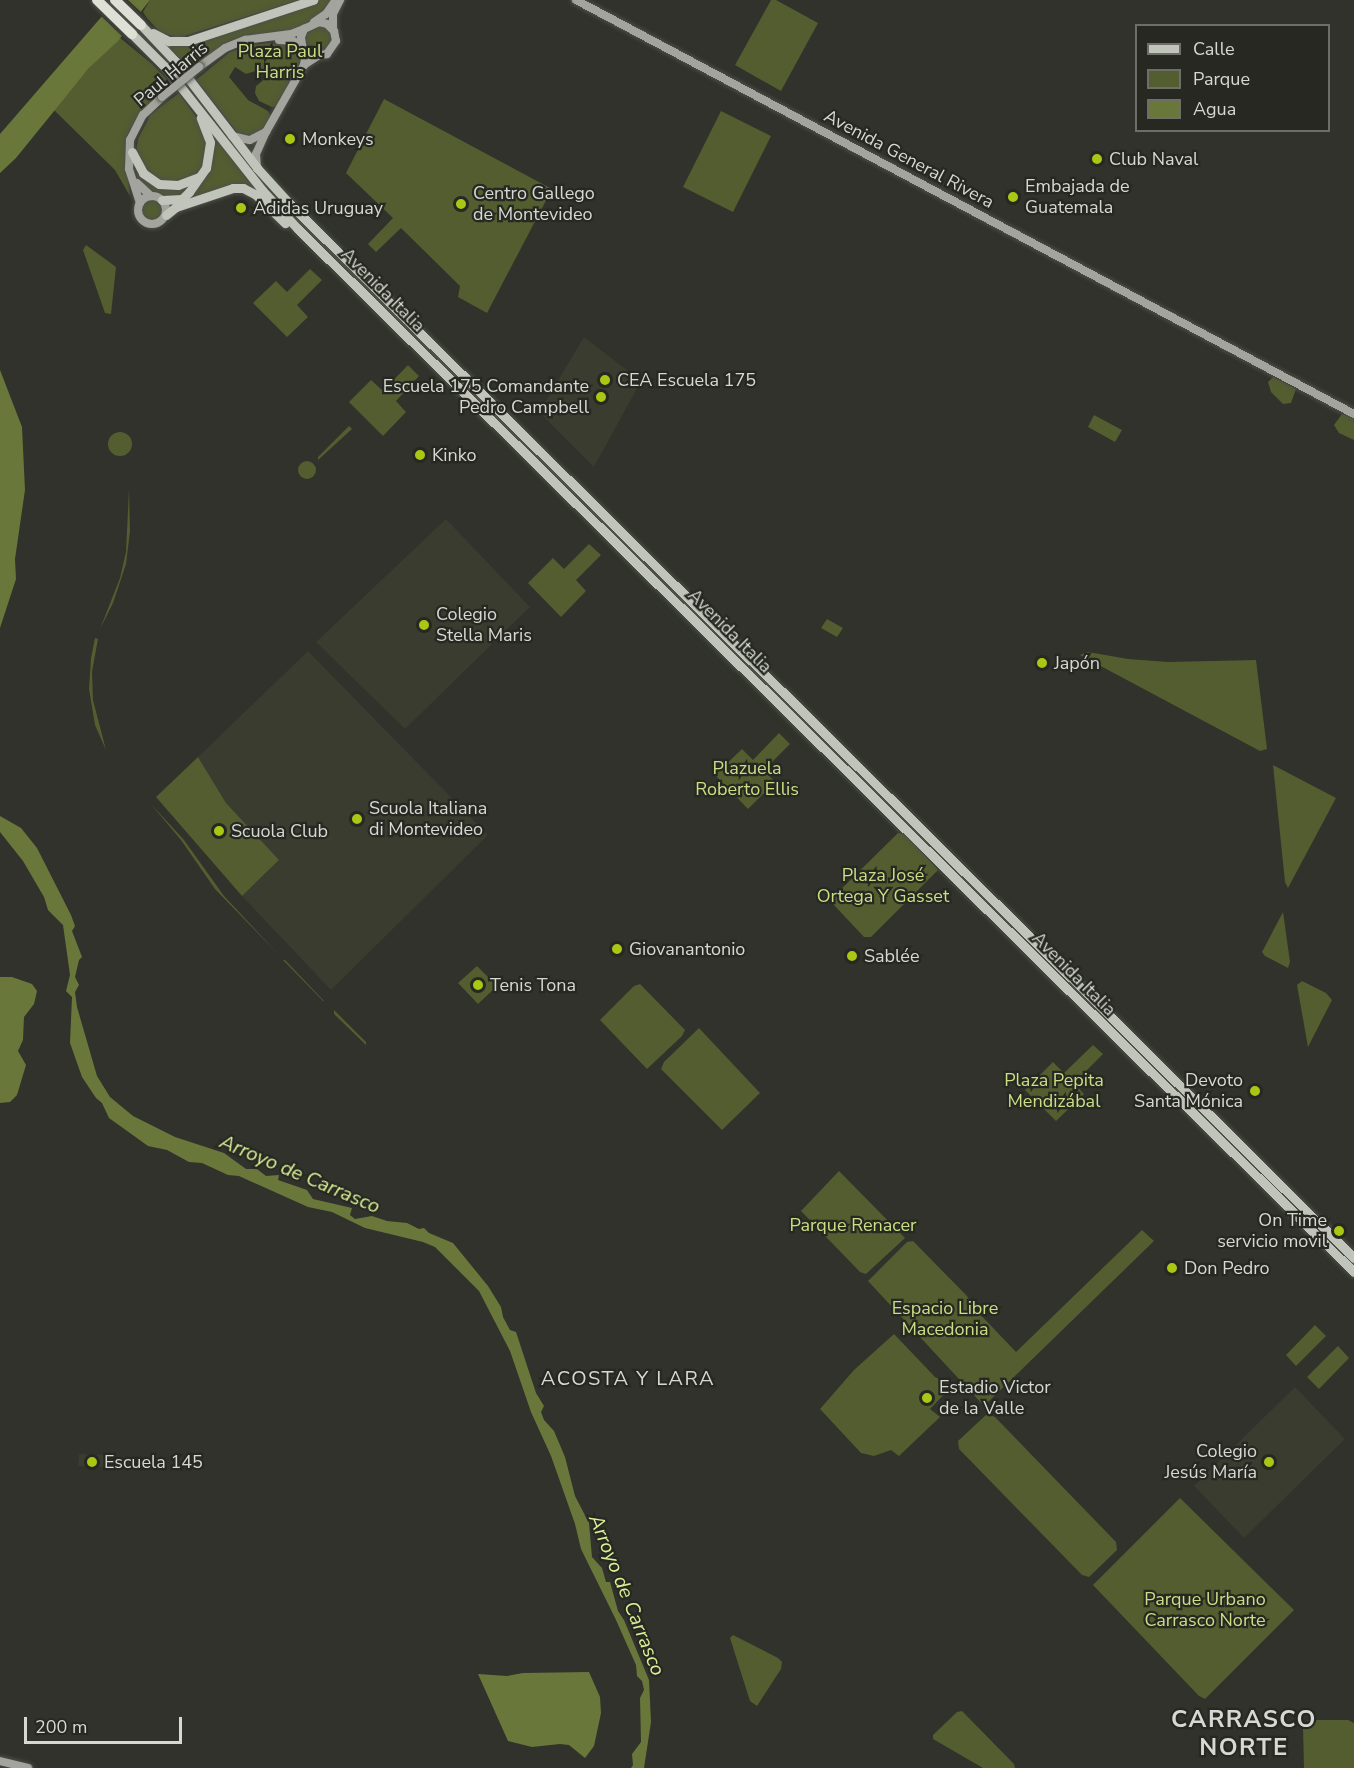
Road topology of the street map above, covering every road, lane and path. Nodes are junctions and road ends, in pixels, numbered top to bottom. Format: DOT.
graph roads {
  1 [pos="97,0"];
  2 [pos="115,0"];
  3 [pos="313,0"];
  4 [pos="335,0"];
  5 [pos="340,0"];
  6 [pos="576,0"];
  7 [pos="314,22"];
  8 [pos="141,25"];
  9 [pos="304,29"];
  10 [pos="334,30"];
  11 [pos="132,34"];
  12 [pos="303,47"];
  13 [pos="318,56"];
  14 [pos="304,65"];
  15 [pos="200,69"];
  16 [pos="163,98"];
  17 [pos="199,109"];
  18 [pos="266,132"];
  19 [pos="232,136"];
  20 [pos="250,140"];
  21 [pos="258,150"];
  22 [pos="132,152"];
  23 [pos="257,168"];
  24 [pos="201,175"];
  25 [pos="151,196"];
  26 [pos="162,200"];
  27 [pos="140,203"];
  28 [pos="166,215"];
  29 [pos="298,229"];
  30 [pos="1354,414"];
  31 [pos="1210,1131"];
  32 [pos="1245,1150"];
  33 [pos="1238,1158"];
  34 [pos="1273,1179"];
  35 [pos="1354,1258"];
  36 [pos="1354,1272"];
  37 [pos="0,1761"];
  38 [pos="28,1768"];
  1 -- 11 [label="highway, Avenida Italia"];
  2 -- 8 [label="highway, Avenida Italia"];
  3 -- 8 [label="main road"];
  4 -- 7 [label="main road"];
  5 -- 10 [label="main road"];
  6 -- 30 [label="main road, Avenida General Rivera"];
  7 -- 9 [label="main road"];
  7 -- 10 [label="main road"];
  8 -- 19 [label="main road, Avenida Italia"];
  9 -- 12 [label="main road"];
  9 -- 15 [label="main road, Paul Harris"];
  10 -- 13 [label="main road"];
  11 -- 17 [label="main road, Avenida Italia"];
  12 -- 13 [label="main road"];
  12 -- 14 [label="main road"];
  12 -- 15 [label="main road, Paul Harris"];
  13 -- 14 [label="main road"];
  14 -- 18 [label="main road"];
  15 -- 16 [label="main road, Paul Harris, bridge"];
  16 -- 22 [label="main road, Paul Harris"];
  16 -- 27 [label="main road, Paul Harris"];
  17 -- 24 [label="main road"];
  17 -- 29 [label="main road, Avenida Italia"];
  18 -- 20 [label="main road"];
  18 -- 21 [label="main road"];
  19 -- 20 [label="main road"];
  19 -- 23 [label="main road, Avenida Italia"];
  20 -- 21 [label="main road"];
  21 -- 23 [label="main road"];
  22 -- 24 [label="main road"];
  22 -- 25 [label="main road, Paul Harris"];
  23 -- 32 [label="main road, Avenida Italia"];
  24 -- 26 [label="main road"];
  25 -- 26 [label="main road"];
  25 -- 27 [label="main road"];
  26 -- 28 [label="main road"];
  27 -- 28 [label="main road"];
  28 -- 29 [label="main road"];
  29 -- 31 [label="main road, Avenida Italia"];
  31 -- 32 [label="main road"];
  31 -- 33 [label="main road, Avenida Italia"];
  32 -- 34 [label="main road, Avenida Italia"];
  33 -- 34 [label="main road"];
  33 -- 36 [label="main road, Avenida Italia"];
  34 -- 35 [label="main road, Avenida Italia"];
  37 -- 38 [label="main road"];
}
